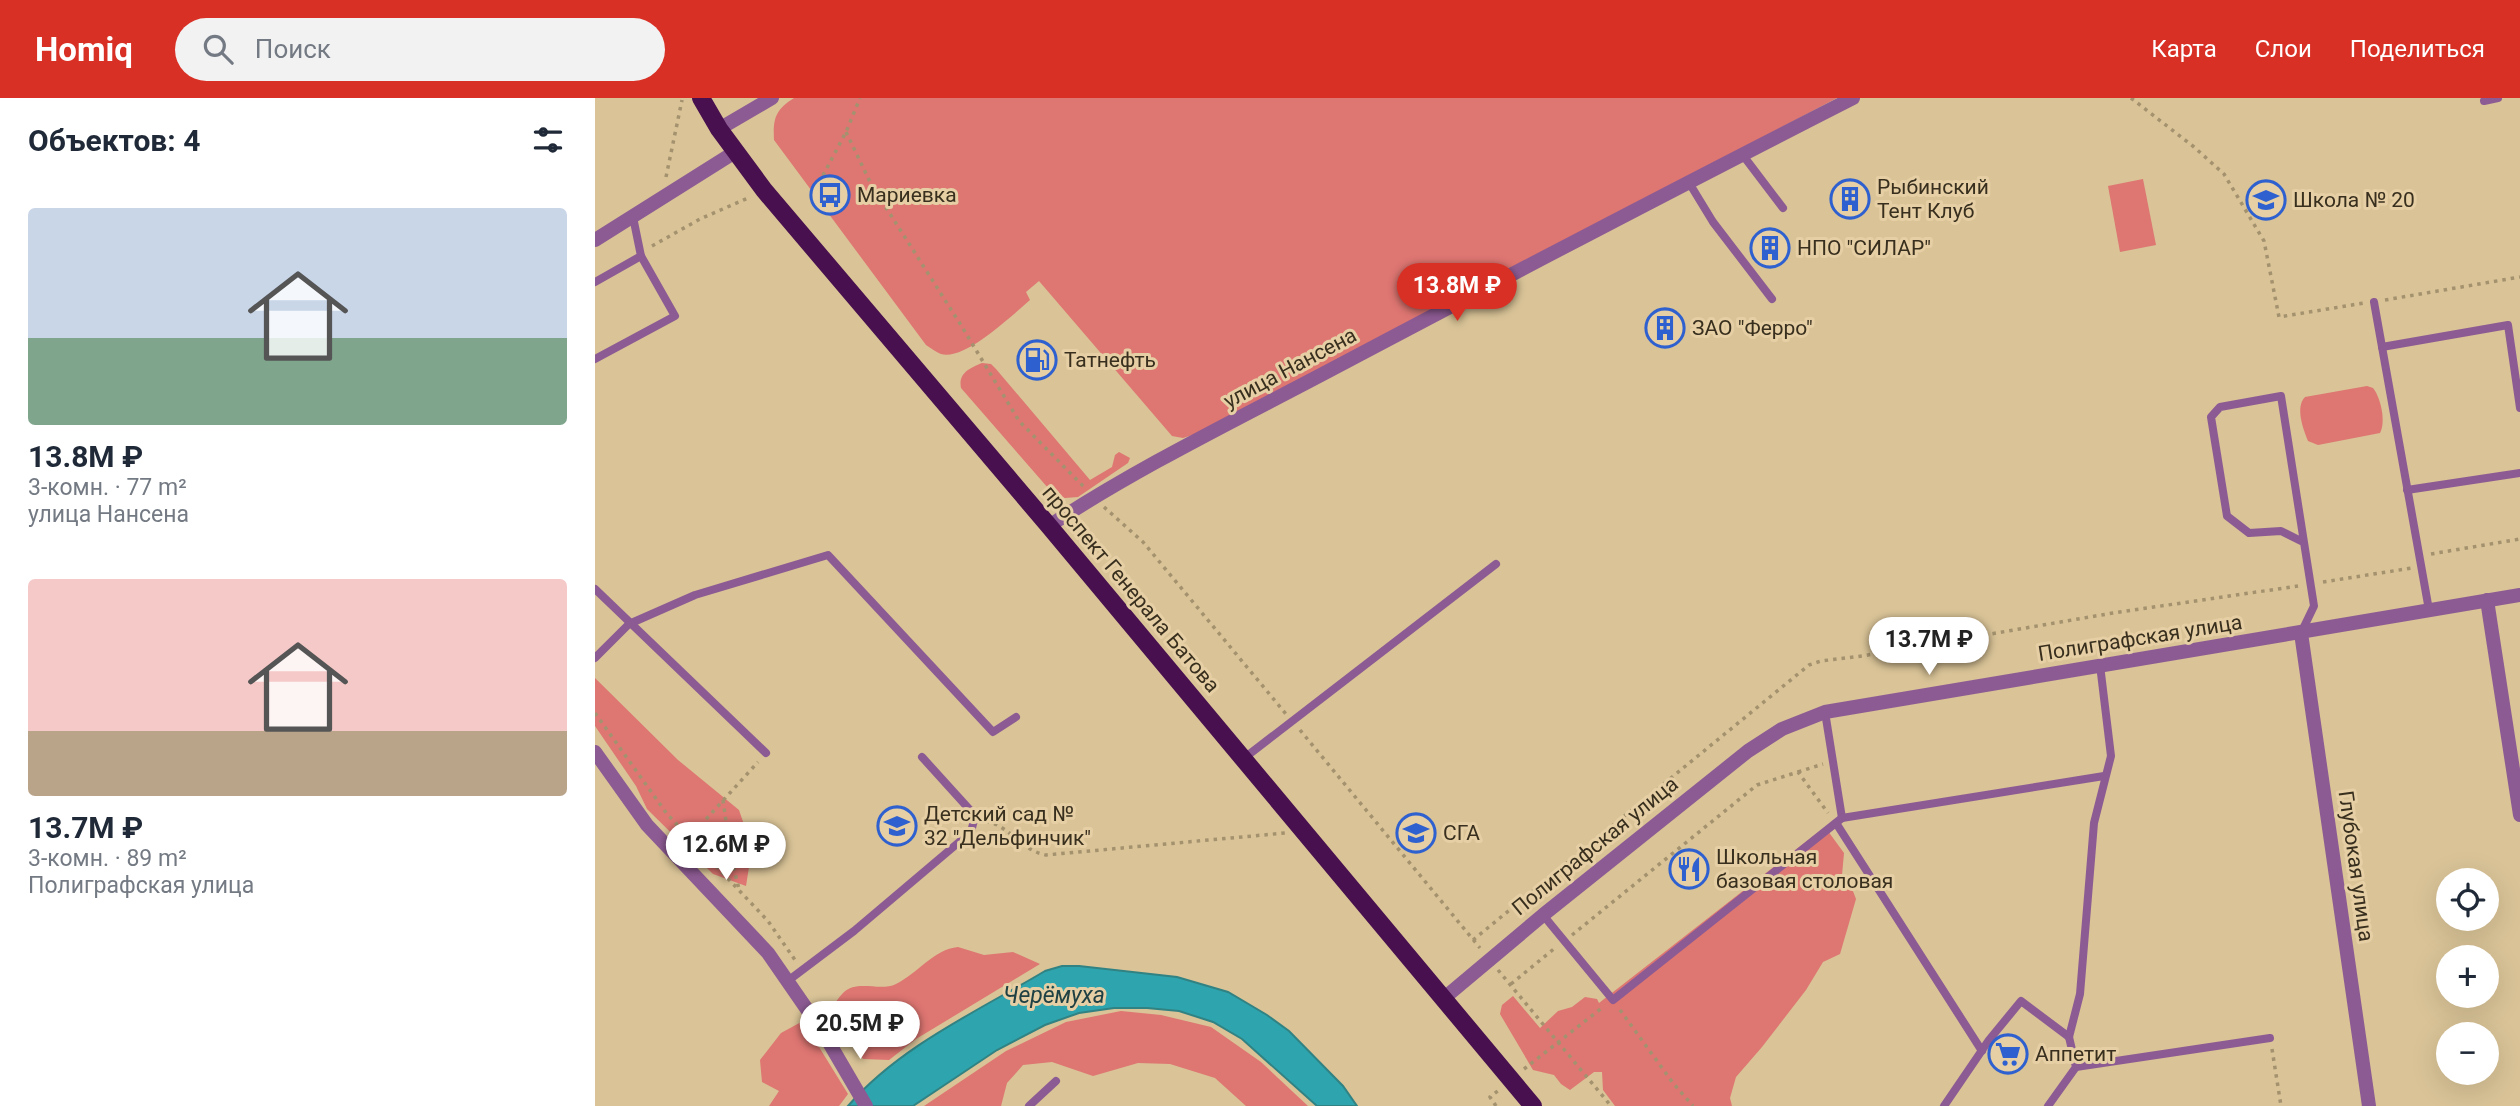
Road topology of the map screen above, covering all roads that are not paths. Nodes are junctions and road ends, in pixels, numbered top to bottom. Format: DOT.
graph roads {
  1 [pos="701,98"];
  2 [pos="772,98"];
  3 [pos="1853,98"];
  4 [pos="2498,98"];
  5 [pos="2484,101"];
  6 [pos="719,129"];
  7 [pos="735,152"];
  8 [pos="1742,154"];
  9 [pos="1688,181"];
  10 [pos="1783,208"];
  11 [pos="633,217"];
  12 [pos="595,240"];
  13 [pos="641,254"];
  14 [pos="595,282"];
  15 [pos="1772,299"];
  16 [pos="2374,302"];
  17 [pos="2382,347"];
  18 [pos="595,359"];
  19 [pos="2520,408"];
  20 [pos="2520,473"];
  21 [pos="2407,490"];
  22 [pos="1049,526"];
  23 [pos="2304,542"];
  24 [pos="1496,564"];
  25 [pos="595,589"];
  26 [pos="2520,595"];
  27 [pos="2487,600"];
  28 [pos="2429,611"];
  29 [pos="629,624"];
  30 [pos="2301,633"];
  31 [pos="595,658"];
  32 [pos="2100,665"];
  33 [pos="1825,712"];
  34 [pos="1016,717"];
  35 [pos="595,752"];
  36 [pos="766,753"];
  37 [pos="922,757"];
  38 [pos="1243,759"];
  39 [pos="2104,776"];
  40 [pos="2520,815"];
  41 [pos="1839,821"];
  42 [pos="1543,915"];
  43 [pos="789,981"];
  44 [pos="1443,999"];
  45 [pos="2069,1037"];
  46 [pos="2270,1038"];
  47 [pos="1982,1051"];
  48 [pos="2076,1068"];
  49 [pos="1056,1081"];
  50 [pos="866,1106"];
  51 [pos="1029,1106"];
  52 [pos="1533,1106"];
  53 [pos="1944,1106"];
  54 [pos="2048,1106"];
  55 [pos="2369,1106"];
  1 -- 6 [label="main road, проспект Генерала Батова"];
  2 -- 6 [label="street"];
  3 -- 8 [label="street, улица Нансена"];
  4 -- 5 [label="lane"];
  6 -- 7 [label="main road, проспект Генерала Батова"];
  7 -- 11 [label="street"];
  7 -- 22 [label="main road, проспект Генерала Батова"];
  8 -- 9 [label="street, улица Нансена"];
  8 -- 10 [label="lane"];
  9 -- 15 [label="lane"];
  9 -- 22 [label="street, улица Нансена"];
  11 -- 12 [label="street"];
  11 -- 13 [label="lane"];
  13 -- 14 [label="lane"];
  13 -- 18 [label="lane"];
  16 -- 17 [label="lane"];
  17 -- 19 [label="lane"];
  17 -- 21 [label="lane"];
  20 -- 21 [label="lane"];
  21 -- 28 [label="lane"];
  22 -- 38 [label="main road, проспект Генерала Батова"];
  23 -- 23 [label="lane"];
  23 -- 30 [label="lane"];
  24 -- 38 [label="lane"];
  25 -- 29 [label="lane"];
  26 -- 27 [label="street, Полиграфская улица"];
  27 -- 28 [label="street, Полиграфская улица"];
  27 -- 40 [label="street"];
  28 -- 30 [label="street, Полиграфская улица"];
  29 -- 31 [label="lane"];
  29 -- 34 [label="lane"];
  29 -- 36 [label="lane"];
  30 -- 32 [label="street, Полиграфская улица"];
  30 -- 55 [label="street, Глубокая улица"];
  32 -- 33 [label="street, Полиграфская улица"];
  32 -- 39 [label="lane"];
  33 -- 41 [label="lane"];
  33 -- 42 [label="street, Полиграфская улица"];
  35 -- 43 [label="street"];
  37 -- 43 [label="lane"];
  38 -- 44 [label="main road, проспект Генерала Батова"];
  39 -- 41 [label="lane"];
  39 -- 45 [label="lane"];
  41 -- 42 [label="lane"];
  41 -- 47 [label="lane"];
  42 -- 44 [label="street, Полиграфская улица"];
  43 -- 50 [label="street"];
  44 -- 52 [label="main road, проспект Генерала Батова"];
  45 -- 47 [label="lane"];
  45 -- 48 [label="lane"];
  46 -- 48 [label="lane"];
  47 -- 53 [label="lane"];
  48 -- 54 [label="lane"];
  49 -- 51 [label="lane"];
}
